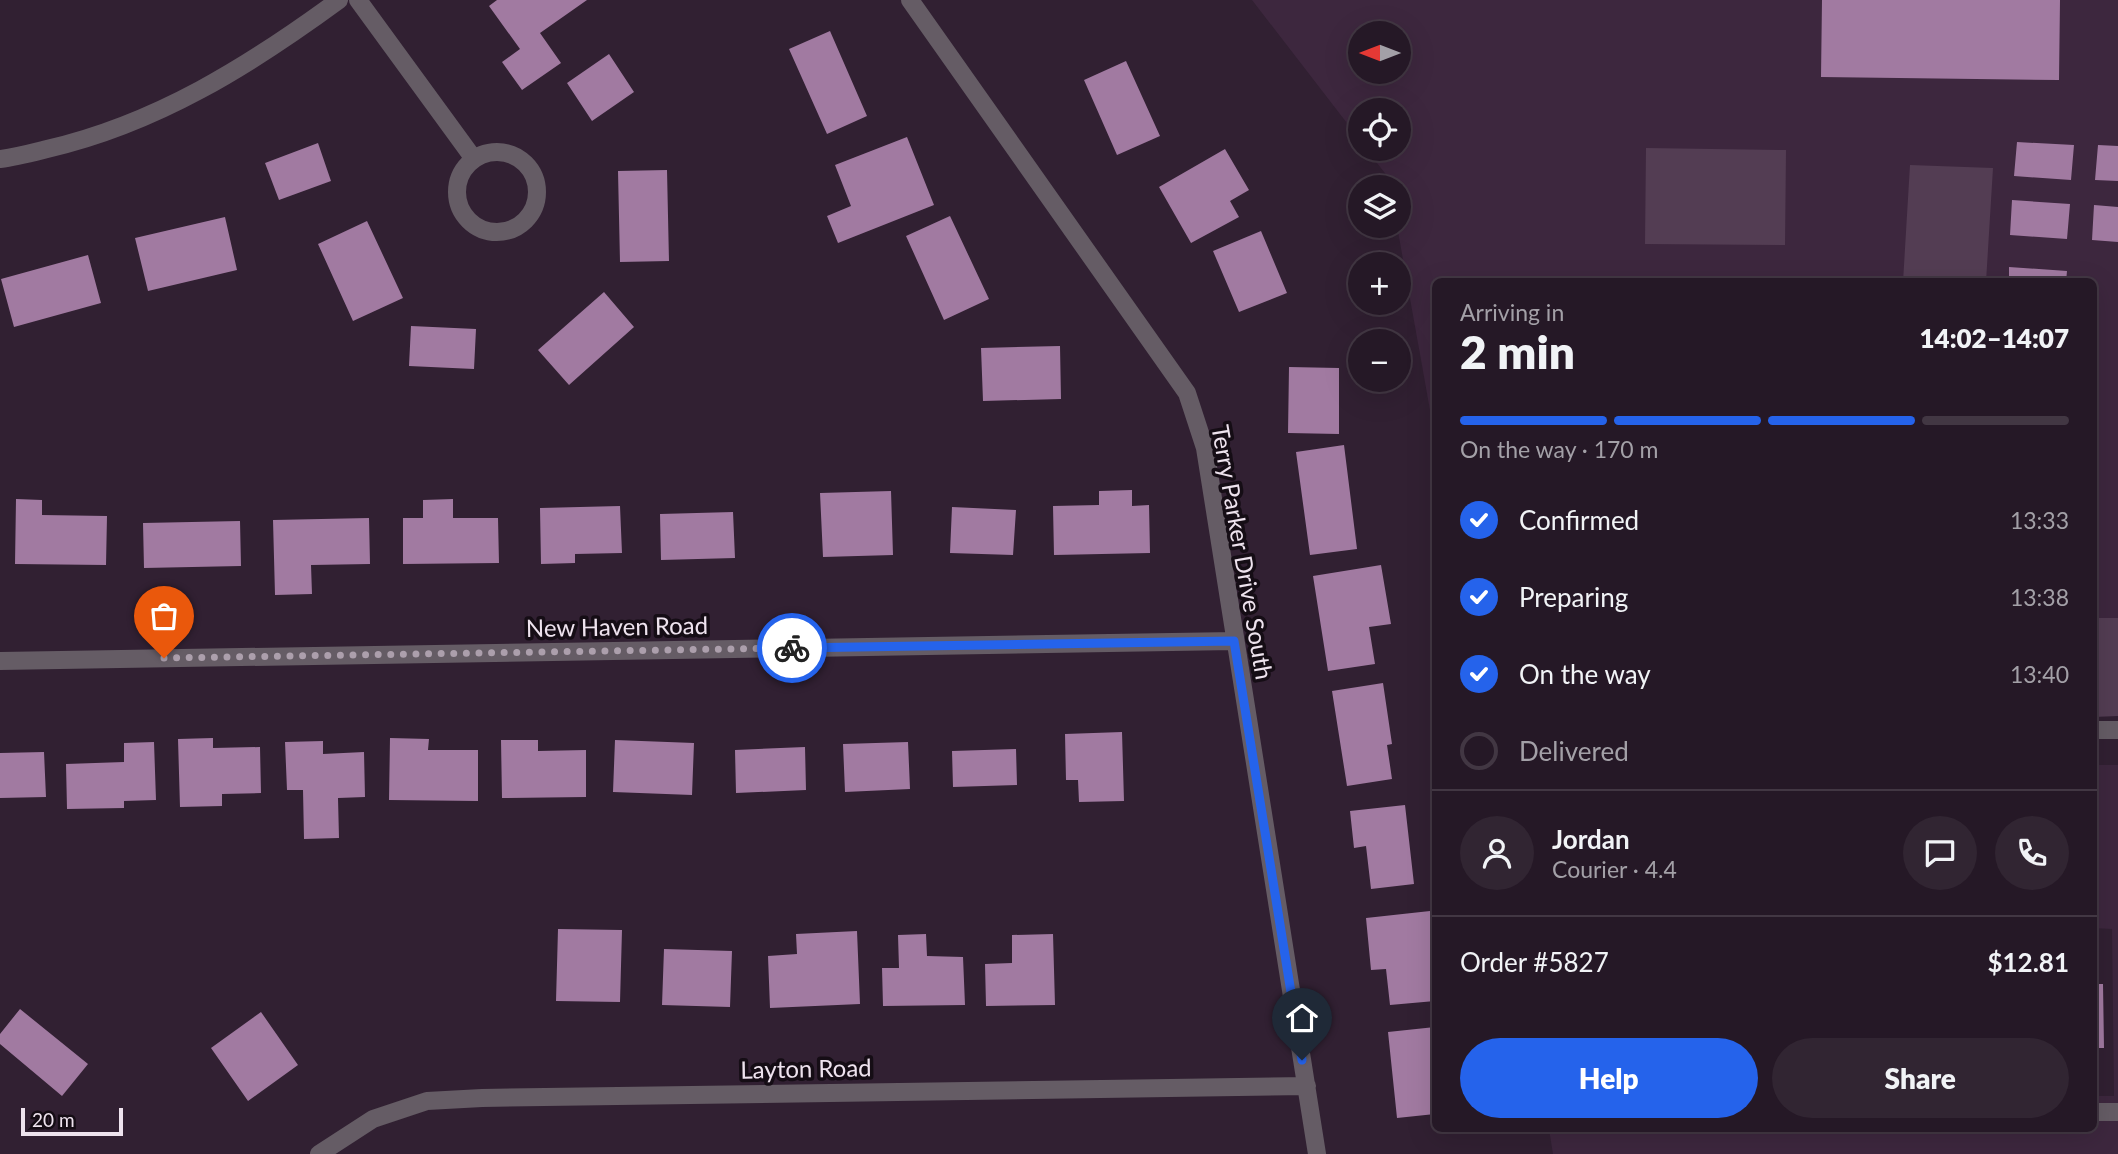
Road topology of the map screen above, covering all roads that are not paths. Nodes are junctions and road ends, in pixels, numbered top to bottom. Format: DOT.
graph roads {
  1 [pos="339,0"];
  2 [pos="358,0"];
  3 [pos="910,0"];
  4 [pos="0,159"];
  5 [pos="474,159"];
  6 [pos="1234,641"];
  7 [pos="0,661"];
  8 [pos="2097,730"];
  9 [pos="2118,730"];
  10 [pos="1307,1086"];
  11 [pos="2097,1112"];
  12 [pos="2118,1112"];
  13 [pos="319,1154"];
  14 [pos="1317,1154"];
  1 -- 4 [label="street"];
  2 -- 5 [label="street"];
  3 -- 6 [label="street, Terry Parker Drive South"];
  5 -- 5 [label="street"];
  6 -- 7 [label="street, New Haven Road"];
  6 -- 10 [label="street, Terry Parker Drive South"];
  8 -- 9 [label="street"];
  10 -- 13 [label="street, Layton Road"];
  10 -- 14 [label="street, Terry Parker Drive South"];
  11 -- 12 [label="street"];
}
